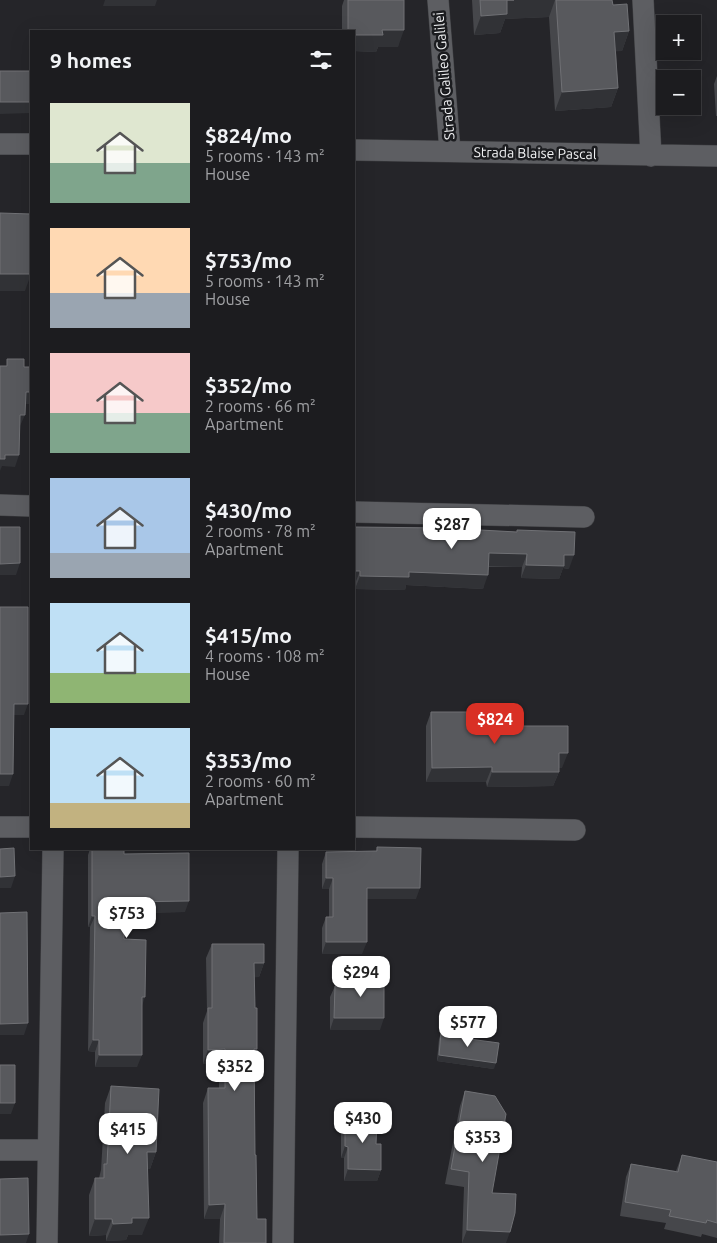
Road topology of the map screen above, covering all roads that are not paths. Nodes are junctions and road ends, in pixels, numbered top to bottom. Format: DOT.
graph roads {
  1 [pos="438,0"];
  2 [pos="642,0"];
  3 [pos="0,144"];
  4 [pos="30,144"];
  5 [pos="355,150"];
  6 [pos="450,152"];
  7 [pos="651,156"];
  8 [pos="717,156"];
  9 [pos="0,505"];
  10 [pos="30,506"];
  11 [pos="355,512"];
  12 [pos="584,517"];
  13 [pos="0,827"];
  14 [pos="30,827"];
  15 [pos="355,827"];
  16 [pos="575,830"];
  17 [pos="53,850"];
  18 [pos="288,850"];
  19 [pos="0,1150"];
  20 [pos="48,1150"];
  21 [pos="47,1243"];
  22 [pos="283,1243"];
  1 -- 6 [label="street, Strada Galileo Galilei"];
  2 -- 7 [label="street"];
  3 -- 4 [label="street"];
  5 -- 6 [label="street, Strada Blaise Pascal"];
  6 -- 7 [label="street, Strada Blaise Pascal"];
  7 -- 8 [label="street, Strada Blaise Pascal"];
  9 -- 10 [label="street"];
  11 -- 12 [label="street"];
  13 -- 14 [label="street"];
  15 -- 16 [label="street"];
  17 -- 20 [label="street"];
  18 -- 22 [label="street"];
  19 -- 20 [label="street"];
  20 -- 21 [label="street"];
}
